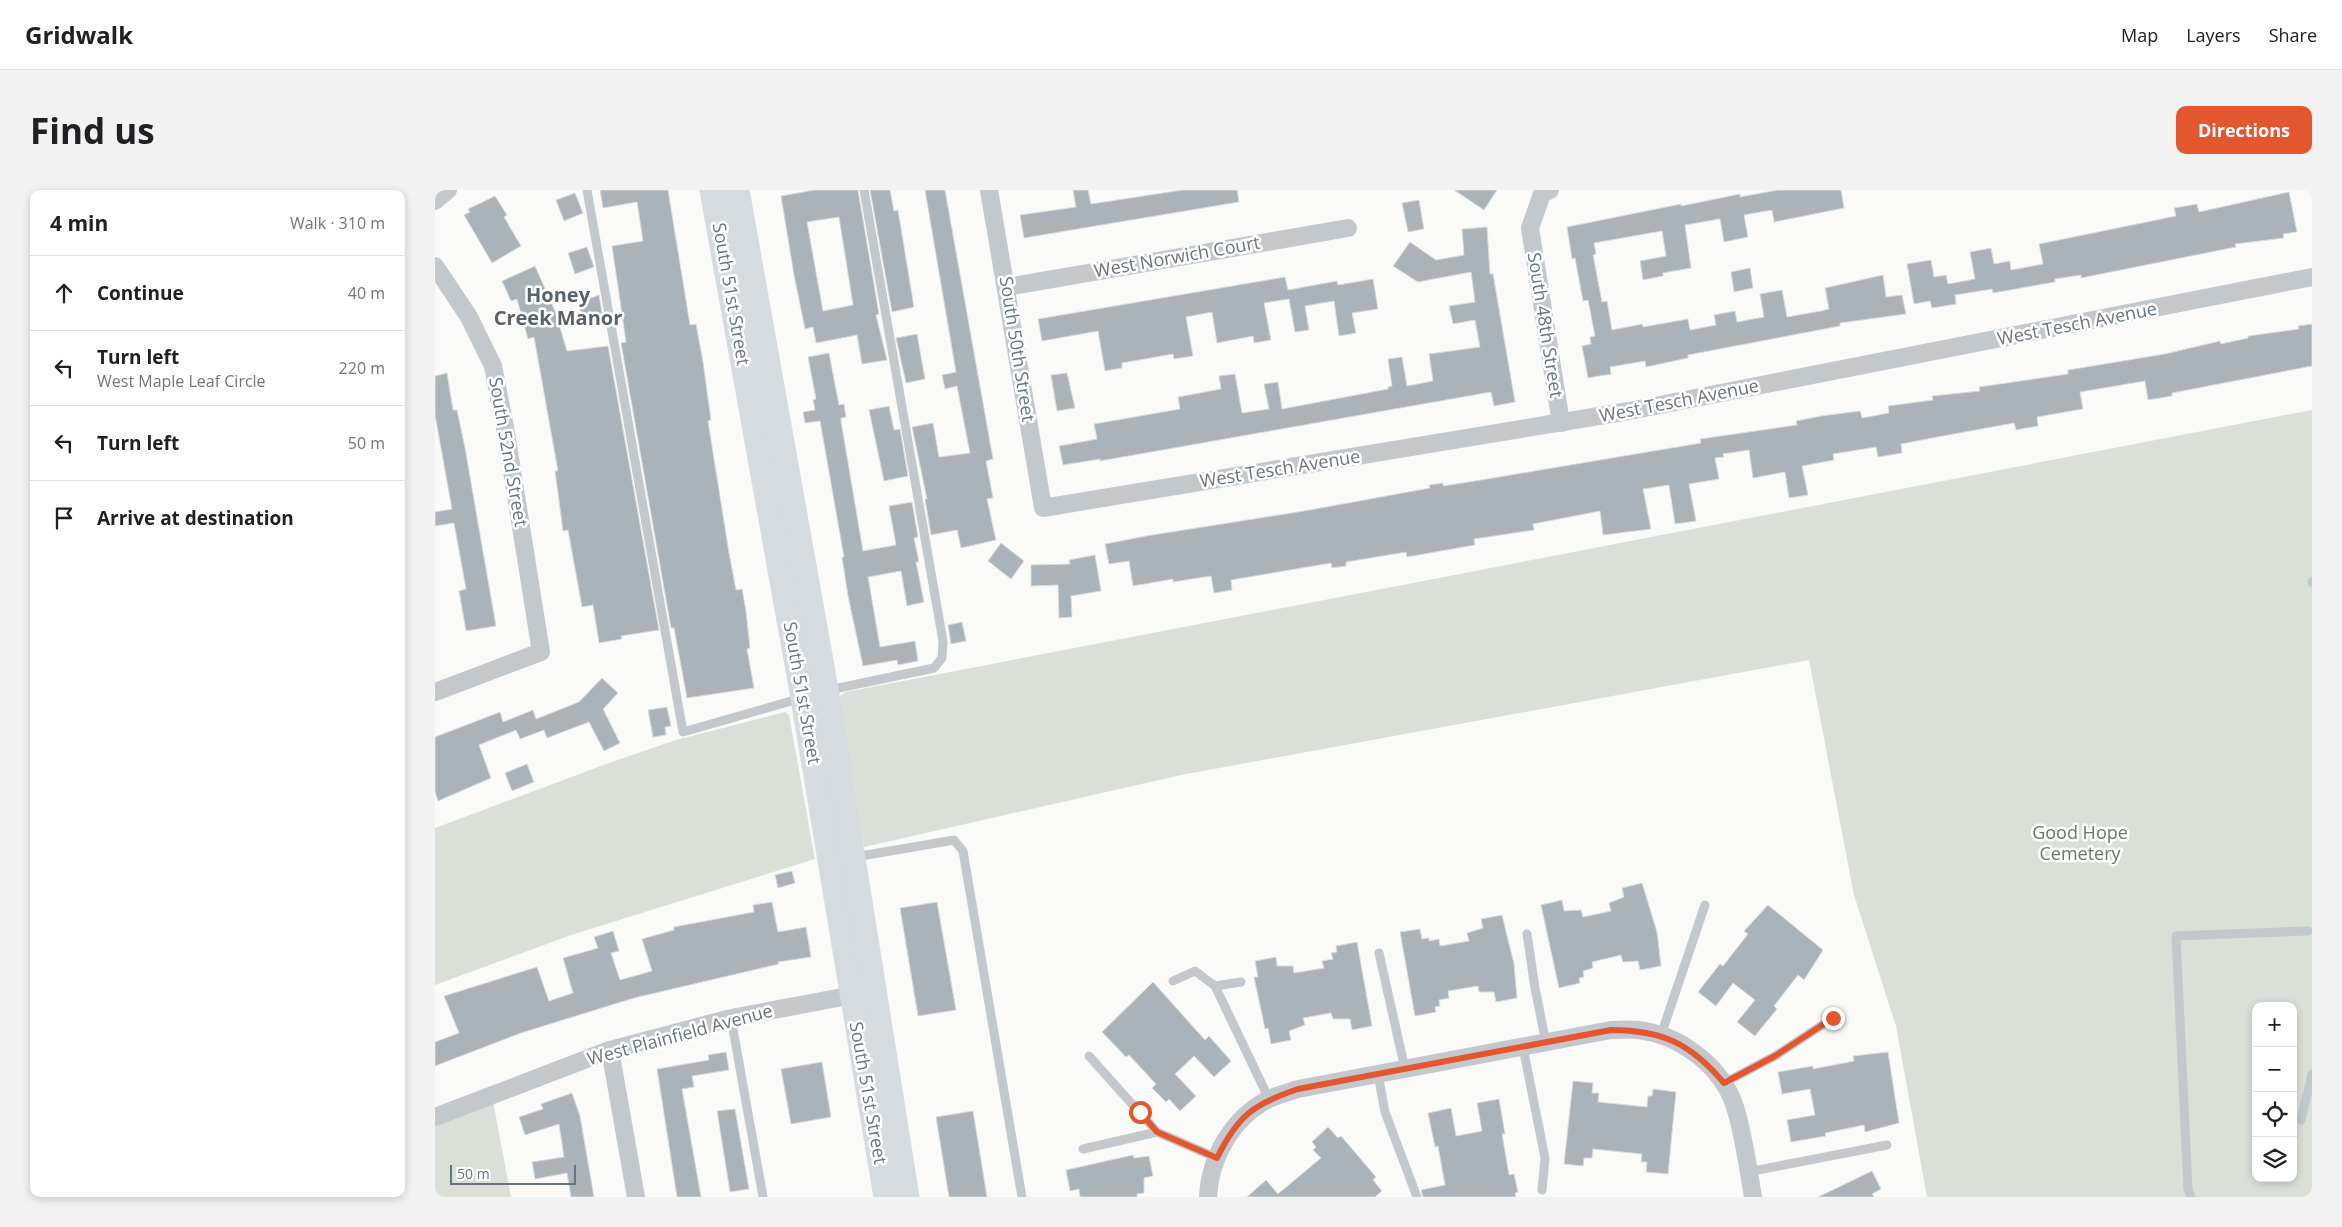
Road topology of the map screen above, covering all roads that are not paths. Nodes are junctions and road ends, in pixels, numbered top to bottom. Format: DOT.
graph roads {
  1 [pos="448,190"];
  2 [pos="587,190"];
  3 [pos="712,190"];
  4 [pos="737,190"];
  5 [pos="864,190"];
  6 [pos="989,190"];
  7 [pos="1550,190"];
  8 [pos="435,201"];
  9 [pos="1348,228"];
  10 [pos="435,266"];
  11 [pos="2312,278"];
  12 [pos="1007,287"];
  13 [pos="1561,423"];
  14 [pos="1043,508"];
  15 [pos="435,692"];
  16 [pos="815,694"];
  17 [pos="841,860"];
  18 [pos="1705,905"];
  19 [pos="2308,932"];
  20 [pos="1527,934"];
  21 [pos="1379,953"];
  22 [pos="1173,981"];
  23 [pos="1241,982"];
  24 [pos="1215,986"];
  25 [pos="863,993"];
  26 [pos="731,1018"];
  27 [pos="1833,1018"];
  28 [pos="1661,1035"];
  29 [pos="1547,1043"];
  30 [pos="1523,1047"];
  31 [pos="611,1050"];
  32 [pos="1089,1056"];
  33 [pos="1405,1069"];
  34 [pos="1378,1074"];
  35 [pos="2312,1074"];
  36 [pos="1724,1083"];
  37 [pos="1269,1099"];
  38 [pos="435,1117"];
  39 [pos="2301,1120"];
  40 [pos="1157,1132"];
  41 [pos="1887,1145"];
  42 [pos="1083,1149"];
  43 [pos="1217,1158"];
  44 [pos="1748,1172"];
  45 [pos="1542,1190"];
  46 [pos="636,1197"];
  47 [pos="763,1197"];
  48 [pos="886,1197"];
  49 [pos="907,1197"];
  50 [pos="1022,1197"];
  51 [pos="1208,1197"];
  52 [pos="1417,1197"];
  53 [pos="1753,1197"];
  54 [pos="2191,1197"];
  1 -- 8 [label="street"];
  2 -- 16 [label="lane"];
  3 -- 16 [label="street, South 51st Street"];
  4 -- 16 [label="street, South 51st Street"];
  5 -- 16 [label="lane"];
  6 -- 12 [label="street, South 50th Street"];
  7 -- 13 [label="street, South 48th Street"];
  9 -- 12 [label="street, West Norwich Court"];
  10 -- 15 [label="street, South 52nd Street"];
  11 -- 13 [label="street, West Tesch Avenue"];
  12 -- 14 [label="street, South 50th Street"];
  13 -- 14 [label="street, West Tesch Avenue"];
  16 -- 17 [label="street, South 51st Street"];
  17 -- 25 [label="street, South 51st Street"];
  17 -- 50 [label="lane"];
  18 -- 28 [label="lane"];
  19 -- 54 [label="lane"];
  20 -- 29 [label="lane"];
  21 -- 33 [label="lane"];
  22 -- 24 [label="lane"];
  23 -- 24 [label="lane"];
  24 -- 37 [label="lane"];
  25 -- 26 [label="street, West Plainfield Avenue"];
  25 -- 48 [label="street, South 51st Street"];
  25 -- 49 [label="street, South 51st Street"];
  26 -- 31 [label="street, West Plainfield Avenue"];
  26 -- 47 [label="lane"];
  27 -- 36 [label="lane"];
  28 -- 29 [label="street"];
  28 -- 36 [label="street"];
  29 -- 30 [label="street"];
  30 -- 33 [label="street"];
  30 -- 45 [label="lane"];
  31 -- 38 [label="street, West Plainfield Avenue"];
  31 -- 46 [label="street"];
  32 -- 40 [label="lane"];
  33 -- 34 [label="street"];
  34 -- 37 [label="street"];
  34 -- 52 [label="lane"];
  35 -- 39 [label="lane"];
  36 -- 44 [label="street"];
  37 -- 43 [label="street"];
  40 -- 42 [label="lane"];
  40 -- 43 [label="lane"];
  41 -- 44 [label="lane"];
  43 -- 51 [label="street"];
  44 -- 53 [label="street"];
}
